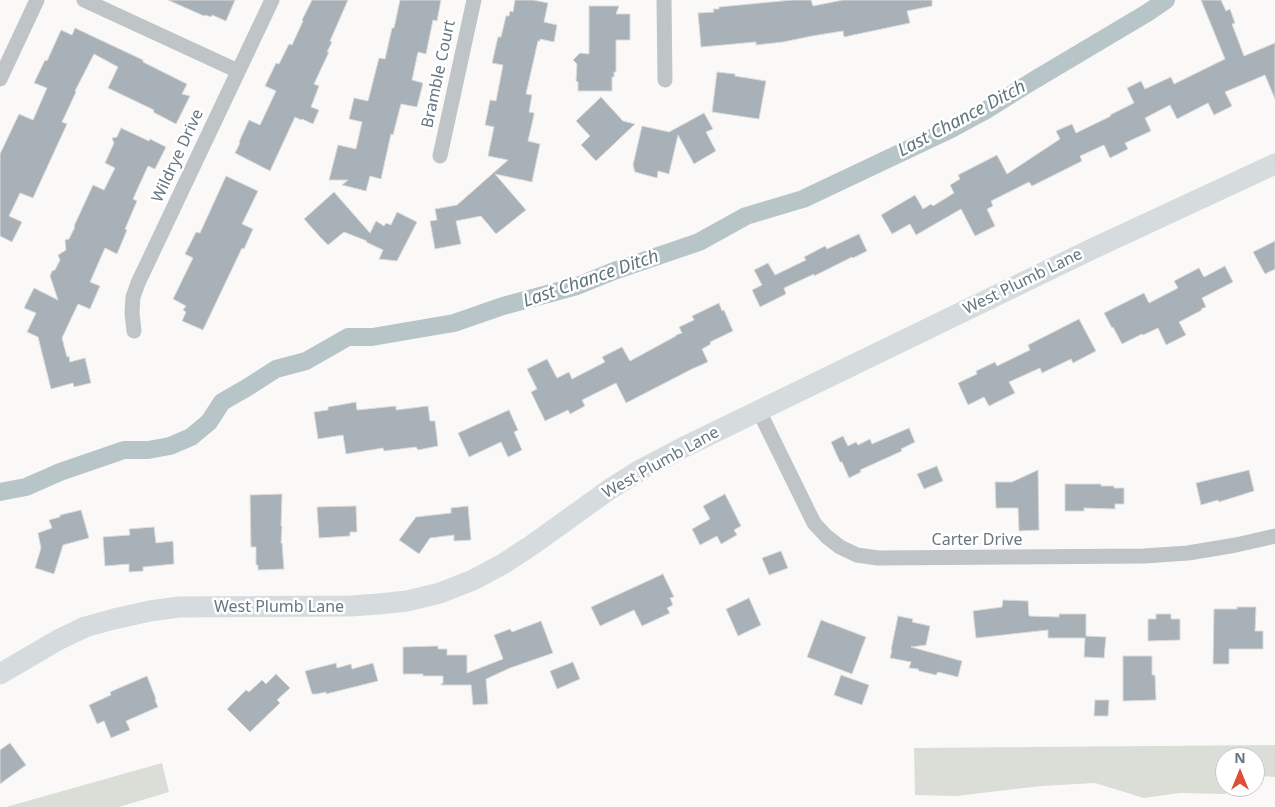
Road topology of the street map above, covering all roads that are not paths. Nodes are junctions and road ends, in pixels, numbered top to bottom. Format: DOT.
graph roads {
  1 [pos="37,0"];
  2 [pos="84,0"];
  3 [pos="272,0"];
  4 [pos="474,0"];
  5 [pos="664,0"];
  6 [pos="238,71"];
  7 [pos="0,78"];
  8 [pos="665,80"];
  9 [pos="440,156"];
  10 [pos="1275,164"];
  11 [pos="134,331"];
  12 [pos="759,411"];
  13 [pos="1275,536"];
  14 [pos="0,674"];
  1 -- 7 [label="street"];
  2 -- 6 [label="street"];
  3 -- 6 [label="street, Wildrye Drive"];
  4 -- 9 [label="street, Bramble Court"];
  5 -- 8 [label="street"];
  6 -- 11 [label="street, Wildrye Drive"];
  10 -- 12 [label="main road, West Plumb Lane"];
  12 -- 13 [label="street, Carter Drive"];
  12 -- 14 [label="main road, West Plumb Lane"];
}
